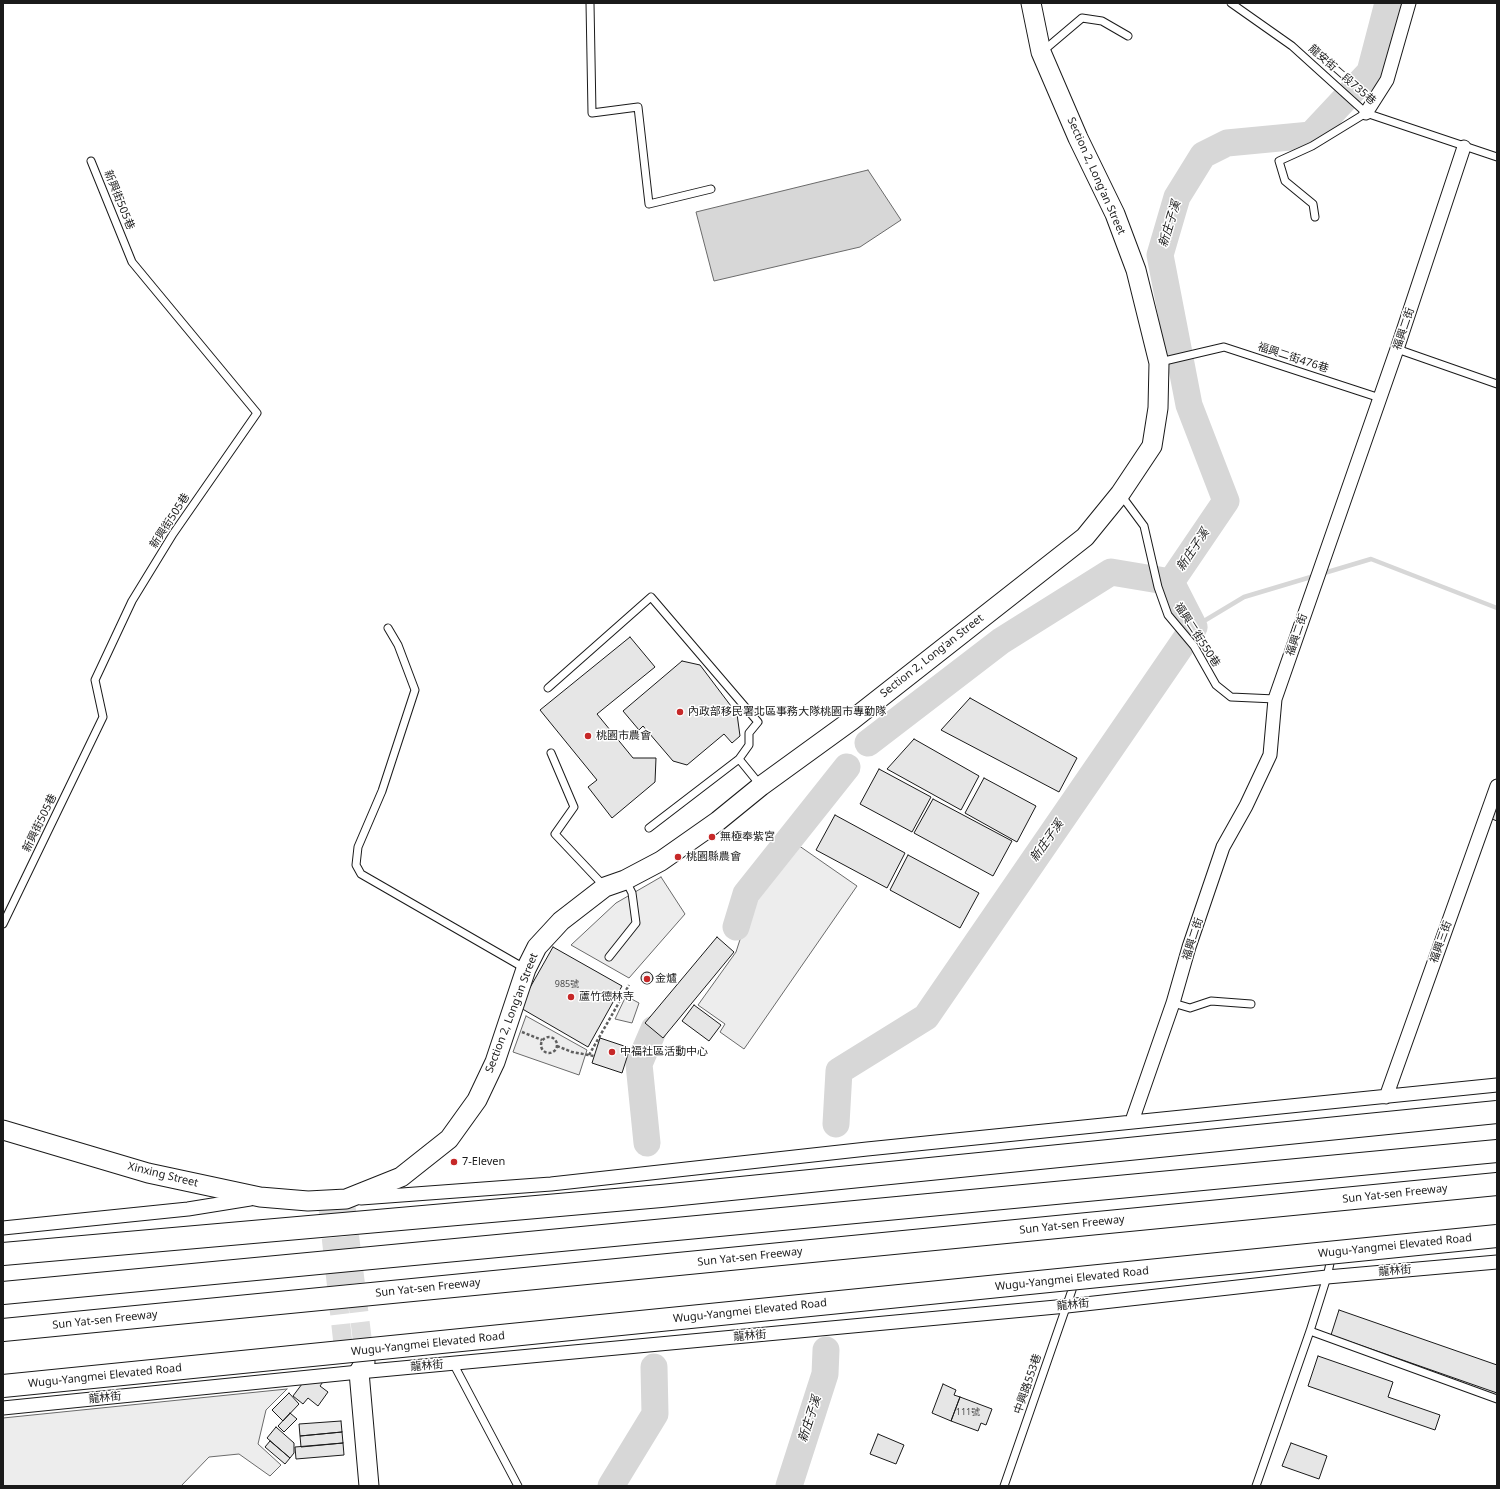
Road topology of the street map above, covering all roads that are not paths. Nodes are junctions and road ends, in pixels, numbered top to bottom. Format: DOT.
graph roads {
  1 [pos="590,3"];
  2 [pos="1031,3"];
  3 [pos="1231,3"];
  4 [pos="1409,3"];
  5 [pos="1128,36"];
  6 [pos="1041,52"];
  7 [pos="1365,113"];
  8 [pos="1464,147"];
  9 [pos="1497,157"];
  10 [pos="91,161"];
  11 [pos="711,189"];
  12 [pos="1315,217"];
  13 [pos="1397,349"];
  14 [pos="1164,361"];
  15 [pos="1497,384"];
  16 [pos="1380,398"];
  17 [pos="1120,494"];
  18 [pos="388,628"];
  19 [pos="548,688"];
  20 [pos="1275,699"];
  21 [pos="551,753"];
  22 [pos="739,759"];
  23 [pos="761,786"];
  24 [pos="1497,786"];
  25 [pos="649,828"];
  26 [pos="625,880"];
  27 [pos="605,887"];
  28 [pos="3,924"];
  29 [pos="609,957"];
  30 [pos="526,969"];
  31 [pos="1173,1003"];
  32 [pos="1251,1004"];
  33 [pos="1497,1084"];
  34 [pos="1386,1097"];
  35 [pos="1497,1112"];
  36 [pos="1132,1121"];
  37 [pos="3,1130"];
  38 [pos="1497,1140"];
  39 [pos="1497,1151"];
  40 [pos="1411,1159"];
  41 [pos="1497,1184"];
  42 [pos="1418,1192"];
  43 [pos="1497,1196"];
  44 [pos="260,1197"];
  45 [pos="346,1203"];
  46 [pos="327,1205"];
  47 [pos="3,1228"];
  48 [pos="1497,1236"];
  49 [pos="1333,1249"];
  50 [pos="3,1254"];
  51 [pos="1497,1262"];
  52 [pos="1327,1277"];
  53 [pos="1072,1290"];
  54 [pos="3,1293"];
  55 [pos="1067,1306"];
  56 [pos="3,1330"];
  57 [pos="1310,1332"];
  58 [pos="453,1363"];
  59 [pos="356,1365"];
  60 [pos="3,1386"];
  61 [pos="1497,1399"];
  62 [pos="3,1408"];
  63 [pos="369,1486"];
  64 [pos="518,1486"];
  65 [pos="1004,1486"];
  66 [pos="1256,1486"];
  1 -- 11 [label="lane"];
  2 -- 6 [label="street, Section 2, Long'an Street"];
  3 -- 7 [label="lane, 龍安街二段735巷"];
  4 -- 7 [label="street"];
  5 -- 6 [label="lane"];
  6 -- 14 [label="street, Section 2, Long'an Street"];
  7 -- 8 [label="lane, 龍安街二段735巷"];
  7 -- 12 [label="lane"];
  8 -- 9 [label="lane, 龍安街二段735巷"];
  8 -- 13 [label="street, 福興二街"];
  10 -- 28 [label="lane, 新興街505巷"];
  13 -- 15 [label="lane"];
  13 -- 16 [label="street, 福興二街"];
  14 -- 16 [label="lane, 福興二街476巷"];
  14 -- 17 [label="street, Section 2, Long'an Street"];
  16 -- 20 [label="street, 福興二街"];
  17 -- 20 [label="lane, 福興二街550巷"];
  17 -- 23 [label="street, Section 2, Long'an Street"];
  18 -- 30 [label="lane"];
  19 -- 22 [label="lane"];
  20 -- 31 [label="street, 福興二街"];
  21 -- 27 [label="lane"];
  22 -- 23 [label="lane"];
  22 -- 25 [label="lane"];
  23 -- 26 [label="street, Section 2, Long'an Street"];
  24 -- 34 [label="street, 福興三街"];
  26 -- 27 [label="street, Section 2, Long'an Street"];
  26 -- 29 [label="lane"];
  27 -- 30 [label="street, Section 2, Long'an Street"];
  30 -- 45 [label="street, Section 2, Long'an Street"];
  31 -- 32 [label="lane"];
  31 -- 36 [label="street, 福興二街"];
  33 -- 34 [label="street"];
  34 -- 36 [label="street"];
  35 -- 50 [label="highway, bridge"];
  36 -- 45 [label="street"];
  37 -- 44 [label="street, Xinxing Street"];
  38 -- 40 [label="highway"];
  39 -- 40 [label="highway"];
  40 -- 54 [label="highway"];
  41 -- 42 [label="highway, Sun Yat-sen Freeway"];
  42 -- 43 [label="highway"];
  42 -- 56 [label="highway, Sun Yat-sen Freeway"];
  44 -- 46 [label="street, Xinxing Street"];
  44 -- 47 [label="street"];
  45 -- 46 [label="street, Section 2, Long'an Street"];
  48 -- 60 [label="highway, Wugu-Yangmei Elevated Road, bridge"];
  49 -- 52 [label="lane"];
  51 -- 52 [label="street, 龍林街"];
  52 -- 55 [label="street, 龍林街"];
  52 -- 57 [label="lane"];
  53 -- 55 [label="lane, 中興路553巷"];
  55 -- 58 [label="street, 龍林街"];
  55 -- 65 [label="lane, 中興路553巷"];
  57 -- 61 [label="lane"];
  57 -- 66 [label="lane"];
  58 -- 59 [label="street, 龍林街"];
  58 -- 64 [label="lane"];
  59 -- 62 [label="street, 龍林街"];
  59 -- 63 [label="street"];
}
